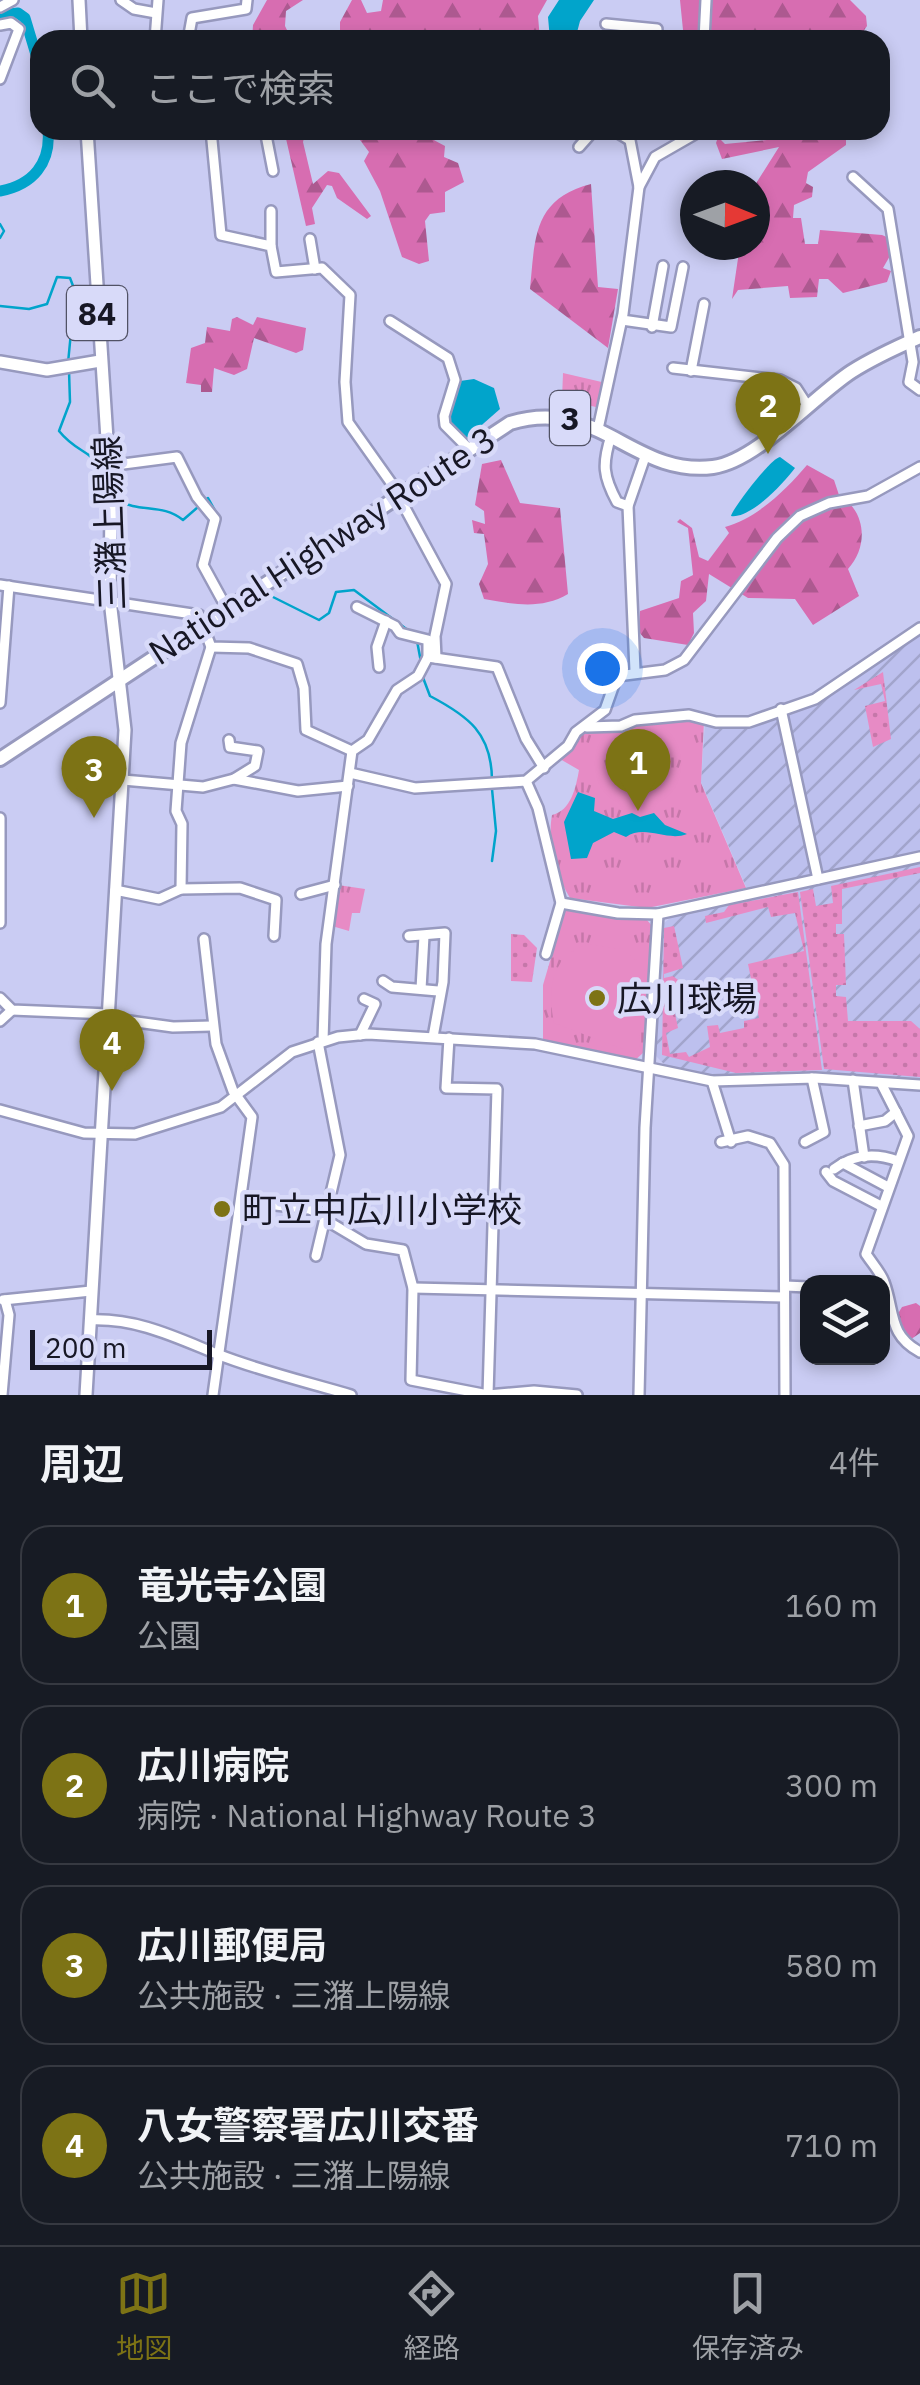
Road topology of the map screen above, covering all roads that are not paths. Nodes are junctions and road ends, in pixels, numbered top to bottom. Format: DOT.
graph roads {
  1 [pos="13,0"];
  2 [pos="78,0"];
  3 [pos="122,0"];
  4 [pos="158,0"];
  5 [pos="248,0"];
  6 [pos="706,0"];
  7 [pos="0,7"];
  8 [pos="156,13"];
  9 [pos="606,24"];
  10 [pos="0,25"];
  11 [pos="80,30"];
  12 [pos="155,30"];
  13 [pos="190,30"];
  14 [pos="657,30"];
  15 [pos="704,30"];
  16 [pos="0,79"];
  17 [pos="88,140"];
  18 [pos="212,140"];
  19 [pos="267,140"];
  20 [pos="585,140"];
  21 [pos="629,140"];
  22 [pos="684,140"];
  23 [pos="579,147"];
  24 [pos="272,171"];
  25 [pos="853,177"];
  26 [pos="639,188"];
  27 [pos="272,211"];
  28 [pos="285,225"];
  29 [pos="271,226"];
  30 [pos="310,239"];
  31 [pos="271,246"];
  32 [pos="664,266"];
  33 [pos="682,268"];
  34 [pos="315,269"];
  35 [pos="704,304"];
  36 [pos="622,320"];
  37 [pos="390,321"];
  38 [pos="652,327"];
  39 [pos="915,339"];
  40 [pos="100,361"];
  41 [pos="0,362"];
  42 [pos="672,368"];
  43 [pos="690,371"];
  44 [pos="920,390"];
  45 [pos="807,405"];
  46 [pos="605,433"];
  47 [pos="468,448"];
  48 [pos="646,454"];
  49 [pos="108,466"];
  50 [pos="920,467"];
  51 [pos="398,495"];
  52 [pos="628,506"];
  53 [pos="4,585"];
  54 [pos="110,600"];
  55 [pos="226,607"];
  56 [pos="356,608"];
  57 [pos="386,621"];
  58 [pos="204,622"];
  59 [pos="920,628"];
  60 [pos="211,647"];
  61 [pos="432,657"];
  62 [pos="379,666"];
  63 [pos="635,671"];
  64 [pos="120,676"];
  65 [pos="0,701"];
  66 [pos="781,709"];
  67 [pos="587,727"];
  68 [pos="229,740"];
  69 [pos="352,751"];
  70 [pos="1,754"];
  71 [pos="544,768"];
  72 [pos="350,774"];
  73 [pos="123,780"];
  74 [pos="234,780"];
  75 [pos="526,780"];
  76 [pos="177,786"];
  77 [pos="348,786"];
  78 [pos="0,818"];
  79 [pos="920,857"];
  80 [pos="818,879"];
  81 [pos="336,886"];
  82 [pos="181,889"];
  83 [pos="115,890"];
  84 [pos="301,894"];
  85 [pos="561,903"];
  86 [pos="658,914"];
  87 [pos="0,923"];
  88 [pos="274,936"];
  89 [pos="409,936"];
  90 [pos="424,936"];
  91 [pos="204,939"];
  92 [pos="546,954"];
  93 [pos="383,981"];
  94 [pos="421,989"];
  95 [pos="438,991"];
  96 [pos="0,998"];
  97 [pos="364,999"];
  98 [pos="12,1010"];
  99 [pos="108,1016"];
  100 [pos="0,1021"];
  101 [pos="212,1026"];
  102 [pos="535,1030"];
  103 [pos="360,1035"];
  104 [pos="434,1037"];
  105 [pos="449,1038"];
  106 [pos="320,1042"];
  107 [pos="535,1044"];
  108 [pos="649,1071"];
  109 [pos="812,1078"];
  110 [pos="853,1080"];
  111 [pos="712,1081"];
  112 [pos="882,1084"];
  113 [pos="920,1084"];
  114 [pos="239,1097"];
  115 [pos="0,1110"];
  116 [pos="896,1112"];
  117 [pos="859,1126"];
  118 [pos="920,1128"];
  119 [pos="908,1129"];
  120 [pos="102,1135"];
  121 [pos="805,1142"];
  122 [pos="864,1157"];
  123 [pos="898,1162"];
  124 [pos="835,1168"];
  125 [pos="888,1187"];
  126 [pos="242,1201"];
  127 [pos="881,1206"];
  128 [pos="325,1218"];
  129 [pos="316,1256"];
  130 [pos="878,1275"];
  131 [pos="414,1288"];
  132 [pos="800,1288"];
  133 [pos="492,1289"];
  134 [pos="784,1291"];
  135 [pos="91,1292"];
  136 [pos="642,1293"];
  137 [pos="2,1300"];
  138 [pos="890,1315"];
  139 [pos="90,1320"];
  140 [pos="920,1352"];
  141 [pos="219,1354"];
  142 [pos="488,1394"];
  143 [pos="2,1395"];
  144 [pos="86,1395"];
  145 [pos="214,1395"];
  146 [pos="351,1395"];
  147 [pos="577,1395"];
  148 [pos="639,1395"];
  149 [pos="785,1395"];
  1 -- 7 [label="street"];
  2 -- 11 [label="main road"];
  3 -- 8 [label="street"];
  4 -- 8 [label="street"];
  5 -- 13 [label="street"];
  6 -- 15 [label="street"];
  8 -- 12 [label="street"];
  9 -- 14 [label="street"];
  10 -- 16 [label="street"];
  17 -- 40 [label="main road, 三潴上陽線 / 84"];
  18 -- 31 [label="street"];
  19 -- 24 [label="street"];
  20 -- 23 [label="street"];
  21 -- 26 [label="street"];
  22 -- 26 [label="street"];
  25 -- 39 [label="street"];
  26 -- 36 [label="street"];
  27 -- 29 [label="street"];
  28 -- 29 [label="street"];
  29 -- 31 [label="street"];
  30 -- 34 [label="street"];
  31 -- 34 [label="street"];
  32 -- 38 [label="street"];
  33 -- 38 [label="street"];
  34 -- 51 [label="street"];
  35 -- 43 [label="street"];
  36 -- 38 [label="street"];
  36 -- 46 [label="street"];
  37 -- 47 [label="street"];
  39 -- 44 [label="street"];
  39 -- 45 [label="highway, National Highway Route 3 / 3"];
  40 -- 41 [label="main road"];
  40 -- 49 [label="main road, 三潴上陽線 / 84"];
  42 -- 43 [label="street"];
  43 -- 45 [label="street"];
  45 -- 48 [label="highway, National Highway Route 3 / 3"];
  46 -- 47 [label="highway, National Highway Route 3 / 3"];
  46 -- 48 [label="highway, National Highway Route 3 / 3"];
  46 -- 52 [label="street"];
  47 -- 51 [label="highway, National Highway Route 3 / 3"];
  48 -- 52 [label="street"];
  49 -- 54 [label="main road, 三潴上陽線 / 84"];
  49 -- 55 [label="street"];
  50 -- 63 [label="street"];
  51 -- 55 [label="highway, National Highway Route 3 / 3"];
  51 -- 61 [label="street"];
  52 -- 63 [label="street"];
  53 -- 54 [label="street"];
  53 -- 65 [label="street"];
  54 -- 58 [label="street"];
  54 -- 64 [label="main road, 三潴上陽線 / 84"];
  55 -- 58 [label="highway, National Highway Route 3 / 3"];
  56 -- 57 [label="street"];
  57 -- 61 [label="street"];
  57 -- 62 [label="street"];
  58 -- 60 [label="street"];
  58 -- 64 [label="highway, National Highway Route 3 / 3"];
  59 -- 66 [label="street"];
  60 -- 69 [label="street"];
  60 -- 76 [label="street"];
  61 -- 69 [label="street"];
  61 -- 71 [label="street"];
  63 -- 67 [label="street"];
  64 -- 70 [label="highway, National Highway Route 3 / 3"];
  64 -- 73 [label="main road, 三潴上陽線 / 84"];
  66 -- 67 [label="street"];
  66 -- 80 [label="street"];
  67 -- 71 [label="street"];
  68 -- 74 [label="street"];
  69 -- 72 [label="street"];
  71 -- 75 [label="street"];
  72 -- 75 [label="street"];
  72 -- 77 [label="street"];
  73 -- 76 [label="street"];
  73 -- 83 [label="main road, 三潴上陽線 / 84"];
  74 -- 76 [label="street"];
  74 -- 77 [label="street"];
  75 -- 85 [label="street"];
  76 -- 82 [label="street"];
  77 -- 81 [label="street"];
  78 -- 87 [label="street"];
  79 -- 80 [label="street"];
  80 -- 86 [label="street"];
  81 -- 84 [label="street"];
  81 -- 106 [label="street"];
  82 -- 83 [label="street"];
  82 -- 88 [label="street"];
  83 -- 99 [label="main road, 三潴上陽線 / 84"];
  85 -- 86 [label="street"];
  85 -- 92 [label="street"];
  86 -- 108 [label="street"];
  89 -- 90 [label="street"];
  90 -- 94 [label="street"];
  90 -- 95 [label="street"];
  91 -- 101 [label="street"];
  93 -- 94 [label="street"];
  94 -- 95 [label="street"];
  95 -- 104 [label="street"];
  96 -- 98 [label="street"];
  97 -- 103 [label="street"];
  98 -- 99 [label="street"];
  98 -- 100 [label="street"];
  99 -- 101 [label="street"];
  99 -- 120 [label="main road, 三潴上陽線 / 84"];
  101 -- 114 [label="street"];
  102 -- 107 [label="street"];
  103 -- 104 [label="street"];
  103 -- 106 [label="street"];
  104 -- 105 [label="street"];
  105 -- 107 [label="street"];
  105 -- 133 [label="street"];
  106 -- 114 [label="street"];
  106 -- 128 [label="street"];
  107 -- 108 [label="street"];
  108 -- 111 [label="street"];
  108 -- 136 [label="street"];
  109 -- 110 [label="street"];
  109 -- 111 [label="street"];
  109 -- 121 [label="street"];
  110 -- 112 [label="street"];
  110 -- 117 [label="street"];
  111 -- 134 [label="street"];
  112 -- 113 [label="street"];
  112 -- 116 [label="street"];
  114 -- 120 [label="street"];
  114 -- 126 [label="street"];
  115 -- 120 [label="street"];
  116 -- 117 [label="street"];
  116 -- 119 [label="street"];
  117 -- 122 [label="street"];
  118 -- 119 [label="street"];
  119 -- 123 [label="street"];
  120 -- 135 [label="main road, 三潴上陽線 / 84"];
  122 -- 123 [label="street"];
  122 -- 124 [label="street"];
  123 -- 125 [label="street"];
  124 -- 125 [label="street"];
  124 -- 127 [label="street"];
  125 -- 127 [label="street"];
  126 -- 128 [label="street"];
  126 -- 141 [label="street"];
  127 -- 130 [label="street"];
  128 -- 129 [label="street"];
  128 -- 131 [label="street"];
  131 -- 133 [label="street"];
  131 -- 142 [label="street"];
  132 -- 134 [label="street"];
  133 -- 136 [label="street"];
  133 -- 142 [label="street"];
  134 -- 136 [label="street"];
  134 -- 149 [label="street"];
  135 -- 137 [label="street"];
  135 -- 139 [label="main road, 三潴上陽線 / 84"];
  136 -- 148 [label="street"];
  137 -- 143 [label="street"];
  138 -- 140 [label="street"];
  139 -- 141 [label="street"];
  139 -- 144 [label="main road, 三潴上陽線 / 84"];
  141 -- 145 [label="street"];
  141 -- 146 [label="street"];
  142 -- 147 [label="street"];
}
